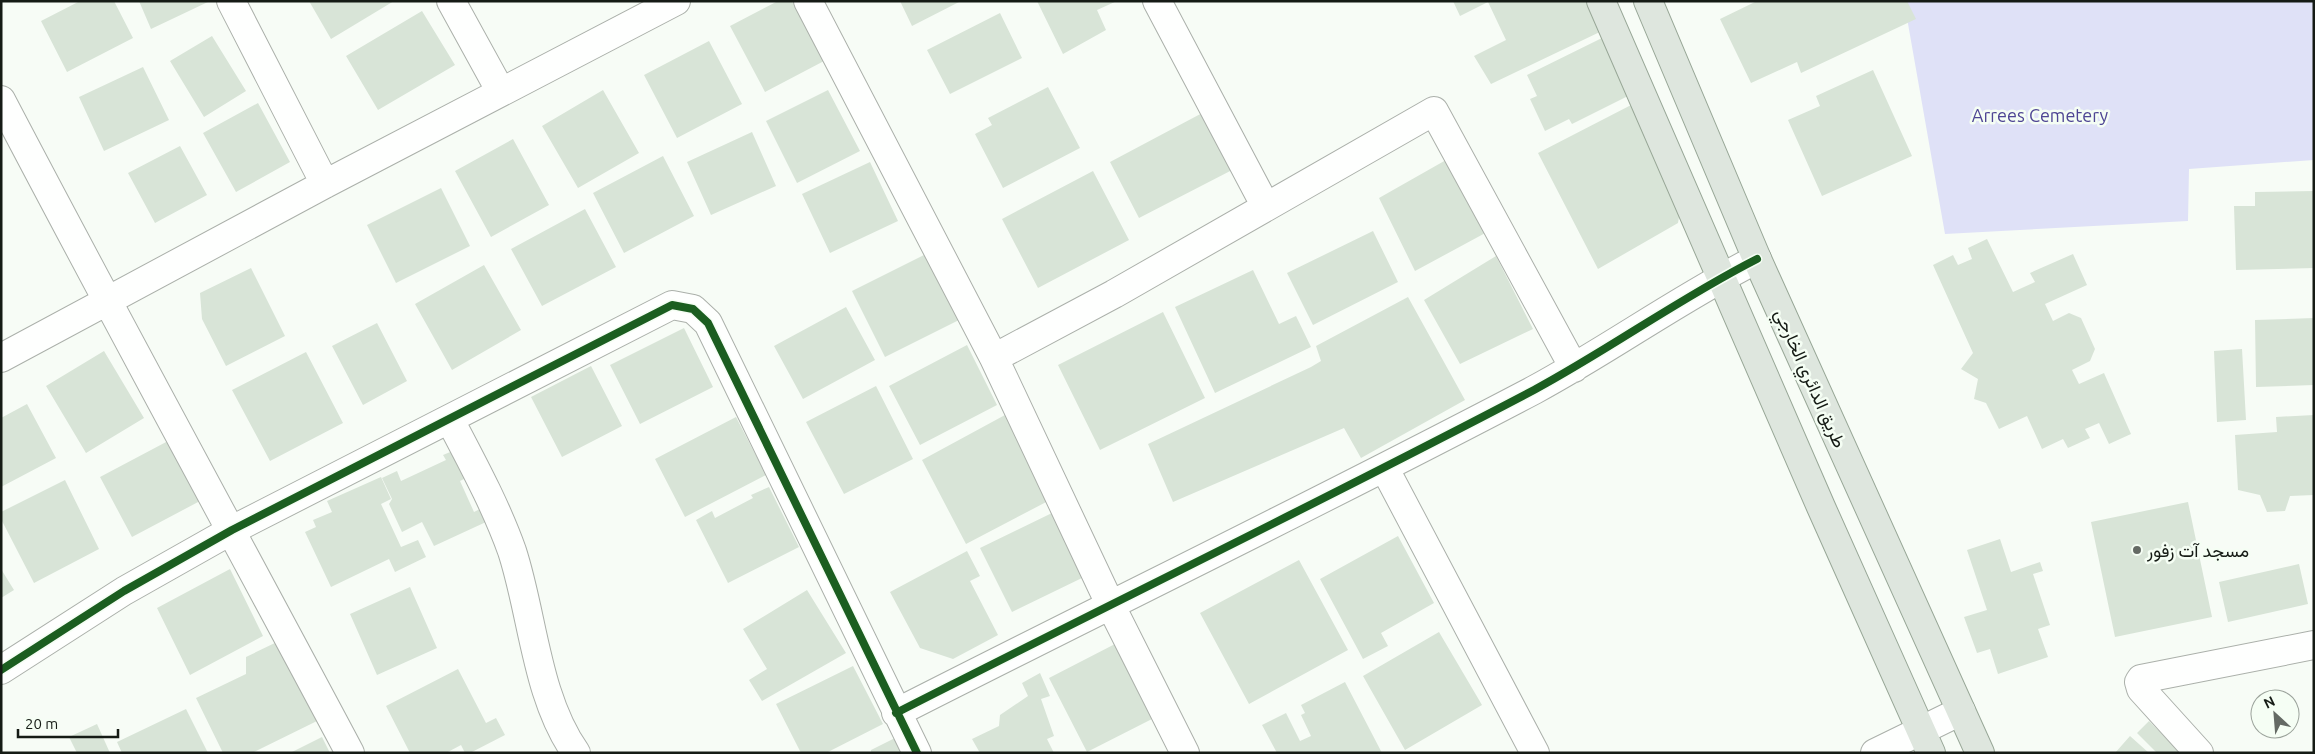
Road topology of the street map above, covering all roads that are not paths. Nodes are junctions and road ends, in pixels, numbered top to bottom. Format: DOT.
graph roads {
  1 [pos="231,1"];
  2 [pos="452,1"];
  3 [pos="676,1"];
  4 [pos="808,1"];
  5 [pos="1157,1"];
  6 [pos="1601,1"];
  7 [pos="1648,1"];
  8 [pos="502,92"];
  9 [pos="1,100"];
  10 [pos="325,184"];
  11 [pos="1266,207"];
  12 [pos="1757,259"];
  13 [pos="1723,276"];
  14 [pos="107,302"];
  15 [pos="1,358"];
  16 [pos="994,358"];
  17 [pos="1574,368"];
  18 [pos="450,420"];
  19 [pos="1385,469"];
  20 [pos="232,530"];
  21 [pos="1110,604"];
  22 [pos="2314,644"];
  23 [pos="1,670"];
  24 [pos="1961,711"];
  25 [pos="896,713"];
  26 [pos="1926,741"];
  27 [pos="350,753"];
  28 [pos="576,753"];
  29 [pos="917,753"];
  30 [pos="1185,753"];
  31 [pos="1535,753"];
  32 [pos="1875,753"];
  33 [pos="1980,753"];
  34 [pos="2199,753"];
  1 -- 10 [label="street"];
  2 -- 8 [label="street"];
  3 -- 8 [label="street"];
  4 -- 16 [label="street"];
  5 -- 11 [label="street"];
  6 -- 13 [label="main road"];
  7 -- 12 [label="main road, طريق الدائري الخارجي"];
  8 -- 10 [label="street"];
  9 -- 14 [label="street"];
  10 -- 14 [label="street"];
  11 -- 16 [label="street"];
  11 -- 17 [label="street"];
  12 -- 13 [label="street"];
  12 -- 24 [label="main road, طريق الدائري الخارجي"];
  13 -- 17 [label="street"];
  13 -- 26 [label="main road"];
  14 -- 15 [label="street"];
  14 -- 20 [label="street"];
  16 -- 21 [label="street"];
  17 -- 19 [label="street"];
  18 -- 20 [label="street"];
  18 -- 25 [label="street"];
  18 -- 28 [label="street"];
  19 -- 21 [label="street"];
  19 -- 31 [label="street"];
  20 -- 23 [label="street"];
  20 -- 27 [label="street"];
  21 -- 25 [label="street"];
  21 -- 30 [label="street"];
  22 -- 34 [label="street"];
  24 -- 26 [label="street"];
  24 -- 33 [label="main road, طريق الدائري الخارجي"];
  25 -- 29 [label="street"];
  26 -- 32 [label="street"];
}
